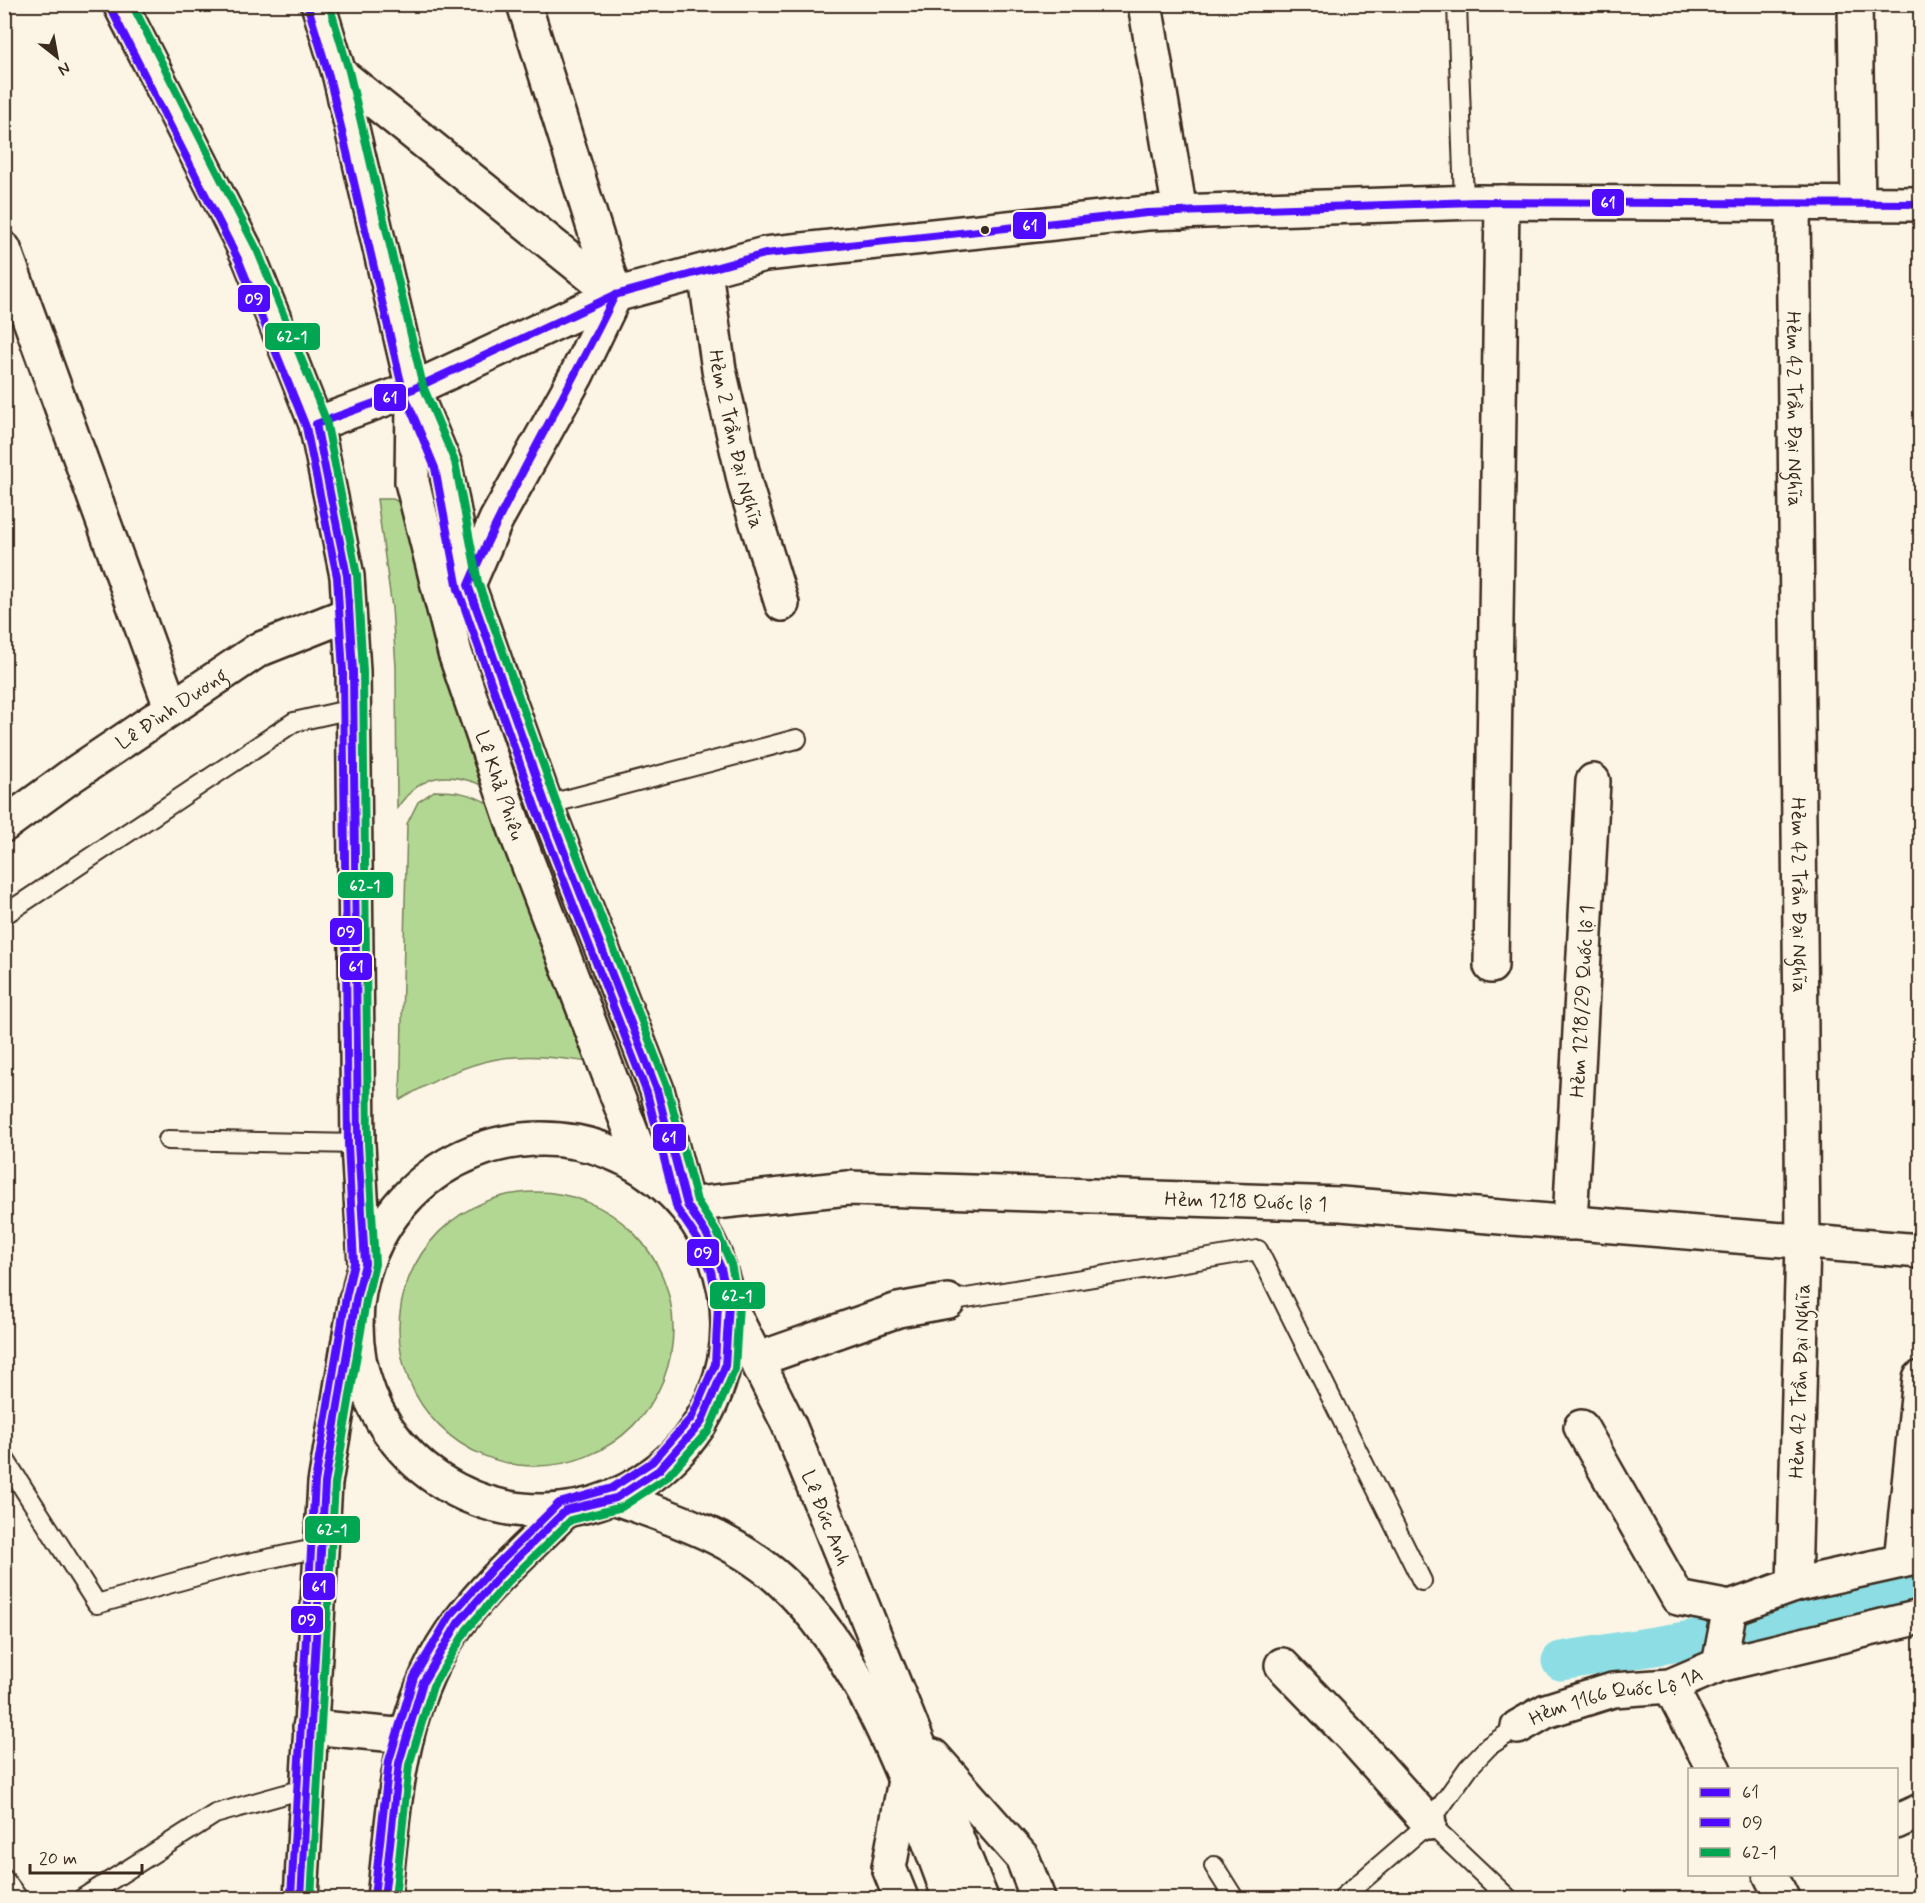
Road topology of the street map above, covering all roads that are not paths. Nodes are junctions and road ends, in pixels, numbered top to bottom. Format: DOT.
graph roads {
  1 [pos="120,4"];
  2 [pos="318,4"];
  3 [pos="524,4"];
  4 [pos="1145,4"];
  5 [pos="1457,4"];
  6 [pos="1855,4"];
  7 [pos="339,73"];
  8 [pos="1464,202"];
  9 [pos="1502,202"];
  10 [pos="1858,204"];
  11 [pos="1920,204"];
  12 [pos="1793,205"];
  13 [pos="1180,212"];
  14 [pos="4,249"];
  15 [pos="705,271"];
  16 [pos="615,295"];
  17 [pos="413,389"];
  18 [pos="316,424"];
  19 [pos="468,585"];
  20 [pos="782,604"];
  21 [pos="350,614"];
  22 [pos="171,707"];
  23 [pos="352,709"];
  24 [pos="797,739"];
  25 [pos="1593,781"];
  26 [pos="546,805"];
  27 [pos="4,825"];
  28 [pos="4,915"];
  29 [pos="1491,966"];
  30 [pos="168,1140"];
  31 [pos="358,1144"];
  32 [pos="645,1168"];
  33 [pos="687,1205"];
  34 [pos="1570,1222"];
  35 [pos="1803,1242"];
  36 [pos="1920,1251"];
  37 [pos="364,1264"];
  38 [pos="356,1299"];
  39 [pos="948,1301"];
  40 [pos="729,1304"];
  41 [pos="756,1360"];
  42 [pos="1920,1378"];
  43 [pos="1581,1427"];
  44 [pos="4,1458"];
  45 [pos="616,1498"];
  46 [pos="566,1510"];
  47 [pos="319,1548"];
  48 [pos="1911,1559"];
  49 [pos="1422,1581"];
  50 [pos="1794,1585"];
  51 [pos="1730,1608"];
  52 [pos="1920,1617"];
  53 [pos="1282,1665"];
  54 [pos="1719,1665"];
  55 [pos="1670,1686"];
  56 [pos="310,1727"];
  57 [pos="1518,1727"];
  58 [pos="407,1736"];
  59 [pos="916,1736"];
  60 [pos="1713,1768"];
  61 [pos="906,1778"];
  62 [pos="307,1788"];
  63 [pos="1920,1811"];
  64 [pos="1898,1821"];
  65 [pos="1429,1823"];
  66 [pos="1214,1866"];
  67 [pos="4,1879"];
  68 [pos="18,1899"];
  69 [pos="83,1899"];
  70 [pos="301,1899"];
  71 [pos="384,1899"];
  72 [pos="901,1899"];
  73 [pos="950,1899"];
  74 [pos="981,1899"];
  75 [pos="1038,1899"];
  76 [pos="1234,1899"];
  77 [pos="1342,1899"];
  78 [pos="1508,1899"];
  1 -- 18 [label="main road"];
  2 -- 7 [label="main road, Lê Khả Phiêu"];
  3 -- 16 [label="main road"];
  4 -- 13 [label="main road"];
  5 -- 8 [label="lane"];
  6 -- 10 [label="main road"];
  7 -- 16 [label="main road"];
  7 -- 17 [label="main road, Lê Khả Phiêu"];
  8 -- 9 [label="main road"];
  8 -- 13 [label="main road"];
  9 -- 12 [label="main road"];
  9 -- 29 [label="main road"];
  10 -- 11 [label="main road"];
  10 -- 12 [label="main road"];
  12 -- 35 [label="main road, Hẻm 42 Trần Đại Nghĩa"];
  13 -- 15 [label="main road"];
  14 -- 22 [label="main road"];
  15 -- 16 [label="main road"];
  15 -- 20 [label="main road, Hẻm 2 Trần Đại Nghĩa"];
  16 -- 17 [label="main road"];
  16 -- 19 [label="main road"];
  17 -- 18 [label="main road"];
  17 -- 19 [label="main road, Lê Khả Phiêu"];
  17 -- 32 [label="main road, Lê Khả Phiêu"];
  18 -- 21 [label="main road"];
  19 -- 26 [label="main road, Lê Khả Phiêu"];
  21 -- 22 [label="main road, Lê Đình Dương"];
  21 -- 23 [label="main road"];
  22 -- 27 [label="main road, Lê Đình Dương"];
  23 -- 28 [label="lane"];
  23 -- 31 [label="main road"];
  24 -- 26 [label="lane"];
  25 -- 34 [label="main road, Hẻm 1218/29 Quốc lộ 1"];
  26 -- 33 [label="main road, Lê Khả Phiêu"];
  30 -- 31 [label="lane"];
  31 -- 37 [label="main road"];
  32 -- 33 [label="main road"];
  32 -- 37 [label="main road"];
  33 -- 34 [label="main road, Hẻm 1218 Quốc lộ 1"];
  33 -- 40 [label="main road"];
  34 -- 35 [label="main road, Hẻm 1218 Quốc lộ 1"];
  35 -- 36 [label="main road, Hẻm 1218 Quốc lộ 1"];
  35 -- 50 [label="main road, Hẻm 42 Trần Đại Nghĩa"];
  37 -- 38 [label="main road"];
  38 -- 46 [label="main road"];
  38 -- 47 [label="main road"];
  39 -- 41 [label="main road"];
  39 -- 49 [label="lane"];
  40 -- 41 [label="main road, Lê Đức Anh"];
  40 -- 45 [label="main road"];
  41 -- 59 [label="main road, Lê Đức Anh"];
  42 -- 48 [label="main road"];
  43 -- 51 [label="main road"];
  44 -- 47 [label="lane"];
  45 -- 46 [label="main road"];
  45 -- 61 [label="main road"];
  46 -- 58 [label="main road"];
  47 -- 56 [label="main road"];
  48 -- 50 [label="main road"];
  50 -- 51 [label="main road"];
  51 -- 54 [label="main road"];
  52 -- 54 [label="main road, Hẻm 1166 Quốc Lộ 1A"];
  53 -- 65 [label="main road"];
  54 -- 55 [label="main road, Hẻm 1166 Quốc Lộ 1A"];
  55 -- 57 [label="main road, Hẻm 1166 Quốc Lộ 1A"];
  55 -- 60 [label="main road"];
  56 -- 58 [label="main road"];
  56 -- 62 [label="main road"];
  57 -- 65 [label="lane, Hẻm 1166 Quốc Lộ 1A"];
  58 -- 71 [label="main road"];
  59 -- 74 [label="main road, Lê Đức Anh"];
  59 -- 75 [label="main road, Lê Đức Anh"];
  61 -- 72 [label="main road"];
  61 -- 73 [label="main road"];
  62 -- 69 [label="lane"];
  62 -- 70 [label="main road"];
  63 -- 64 [label="main road"];
  65 -- 77 [label="lane, Hẻm 1166 Quốc Lộ 1A"];
  65 -- 78 [label="lane"];
  66 -- 76 [label="lane"];
  67 -- 68 [label="lane"];
}
